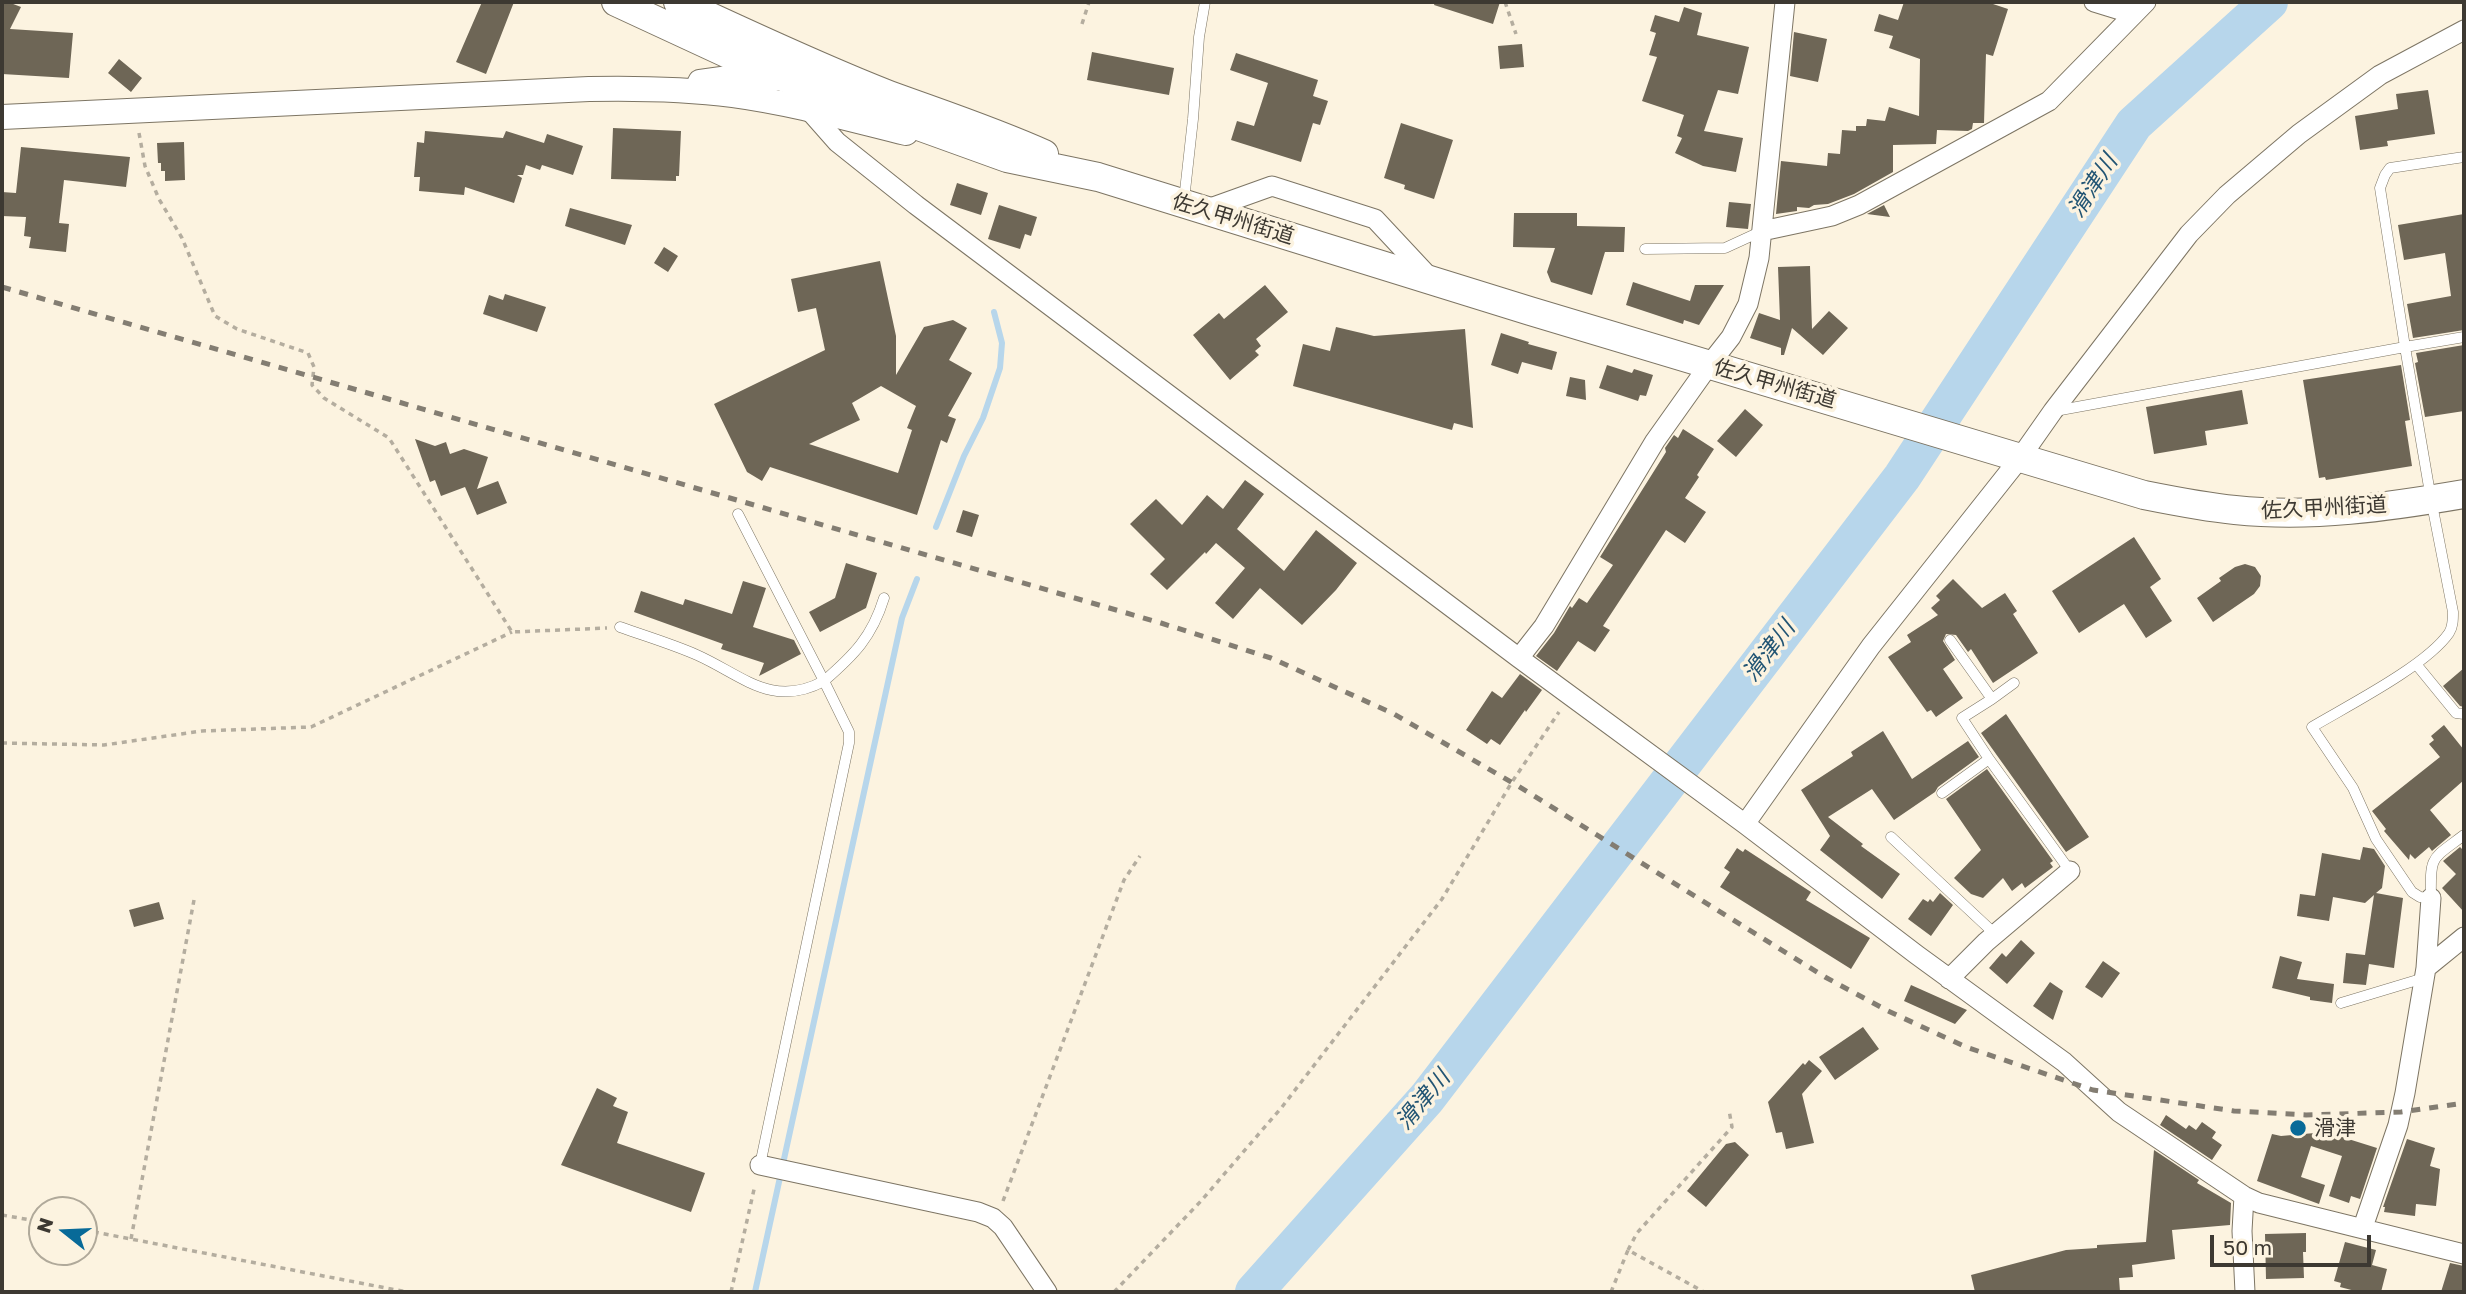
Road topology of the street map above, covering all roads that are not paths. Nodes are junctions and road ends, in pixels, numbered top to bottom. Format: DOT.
graph roads {
  1 [pos="616,2"];
  2 [pos="678,2"];
  3 [pos="1205,2"];
  4 [pos="1785,2"];
  5 [pos="2094,2"];
  6 [pos="2140,8"];
  7 [pos="2464,30"];
  8 [pos="788,79"];
  9 [pos="864,84"];
  10 [pos="654,88"];
  11 [pos="807,108"];
  12 [pos="2,117"];
  13 [pos="2464,157"];
  14 [pos="1007,158"];
  15 [pos="1098,177"];
  16 [pos="1194,207"];
  17 [pos="1762,231"];
  18 [pos="1645,249"];
  19 [pos="1431,279"];
  20 [pos="2464,337"];
  21 [pos="2405,347"];
  22 [pos="1709,365"];
  23 [pos="2053,411"];
  24 [pos="2015,456"];
  25 [pos="2464,494"];
  26 [pos="2431,499"];
  27 [pos="738,514"];
  28 [pos="884,598"];
  29 [pos="620,627"];
  30 [pos="1950,640"];
  31 [pos="1518,658"];
  32 [pos="2416,664"];
  33 [pos="824,681"];
  34 [pos="2014,683"];
  35 [pos="1992,699"];
  36 [pos="2464,714"];
  37 [pos="1989,759"];
  38 [pos="1942,793"];
  39 [pos="1739,820"];
  40 [pos="2464,835"];
  41 [pos="1891,837"];
  42 [pos="2070,870"];
  43 [pos="2431,898"];
  44 [pos="1996,935"];
  45 [pos="2464,937"];
  46 [pos="2425,973"];
  47 [pos="1949,979"];
  48 [pos="2341,1003"];
  49 [pos="765,1166"];
  50 [pos="2244,1196"];
  51 [pos="2363,1227"];
  52 [pos="2464,1254"];
  53 [pos="1047,1292"];
  54 [pos="2245,1292"];
  1 -- 8 [label="main road, 佐久甲州街道"];
  2 -- 9 [label="main road, 佐久甲州街道"];
  3 -- 16 [label="lane"];
  4 -- 17 [label="street"];
  5 -- 6 [label="street"];
  6 -- 17 [label="street"];
  7 -- 23 [label="street"];
  8 -- 9 [label="street"];
  8 -- 10 [label="street"];
  8 -- 14 [label="main road, 佐久甲州街道"];
  9 -- 15 [label="main road, 佐久甲州街道"];
  10 -- 11 [label="street"];
  10 -- 12 [label="street"];
  11 -- 14 [label="street"];
  11 -- 31 [label="street"];
  13 -- 21 [label="lane"];
  14 -- 15 [label="main road, 佐久甲州街道"];
  15 -- 16 [label="main road, 佐久甲州街道"];
  16 -- 19 [label="main road, 佐久甲州街道"];
  16 -- 19 [label="street"];
  17 -- 18 [label="lane"];
  17 -- 22 [label="street"];
  19 -- 22 [label="main road, 佐久甲州街道"];
  20 -- 21 [label="lane"];
  21 -- 23 [label="lane"];
  21 -- 26 [label="lane"];
  22 -- 24 [label="main road, 佐久甲州街道"];
  22 -- 31 [label="street"];
  23 -- 24 [label="street"];
  24 -- 26 [label="main road, 佐久甲州街道"];
  24 -- 39 [label="street"];
  25 -- 26 [label="main road, 佐久甲州街道"];
  26 -- 32 [label="lane"];
  27 -- 33 [label="lane"];
  28 -- 33 [label="lane"];
  29 -- 33 [label="lane"];
  30 -- 35 [label="lane"];
  31 -- 39 [label="street"];
  32 -- 36 [label="lane"];
  32 -- 43 [label="lane"];
  33 -- 49 [label="lane"];
  34 -- 35 [label="lane"];
  35 -- 37 [label="lane"];
  37 -- 38 [label="lane"];
  37 -- 42 [label="lane"];
  39 -- 47 [label="street"];
  40 -- 43 [label="lane"];
  41 -- 44 [label="lane"];
  42 -- 44 [label="street"];
  43 -- 46 [label="street"];
  44 -- 47 [label="street"];
  45 -- 46 [label="street"];
  46 -- 48 [label="lane"];
  46 -- 51 [label="street"];
  47 -- 50 [label="street"];
  49 -- 53 [label="street"];
  50 -- 51 [label="street"];
  50 -- 54 [label="street"];
  51 -- 52 [label="street"];
}
